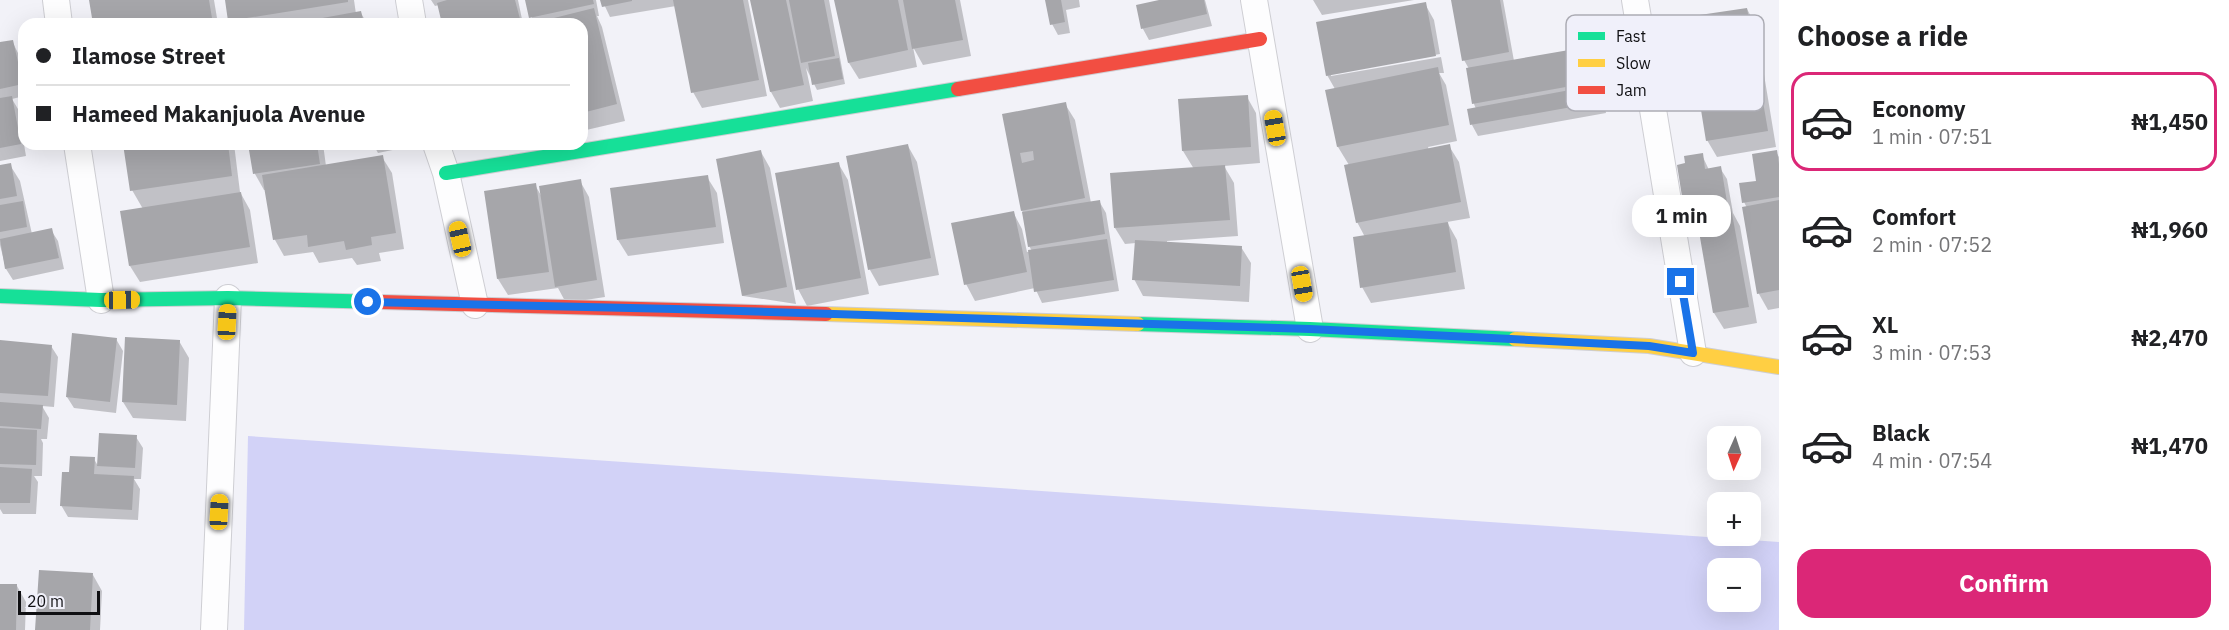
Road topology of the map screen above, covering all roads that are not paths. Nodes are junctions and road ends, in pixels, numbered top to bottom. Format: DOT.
graph roads {
  1 [pos="56,0"];
  2 [pos="409,0"];
  3 [pos="1254,0"];
  4 [pos="1635,0"];
  5 [pos="1637,15"];
  6 [pos="58,18"];
  7 [pos="412,18"];
  8 [pos="1260,39"];
  9 [pos="1653,111"];
  10 [pos="78,150"];
  11 [pos="438,150"];
  12 [pos="586,150"];
  13 [pos="588,150"];
  14 [pos="446,173"];
  15 [pos="0,296"];
  16 [pos="228,298"];
  17 [pos="101,300"];
  18 [pos="475,305"];
  19 [pos="1310,329"];
  20 [pos="1693,353"];
  21 [pos="1775,364"];
  22 [pos="214,630"];
  1 -- 6 [label="street"];
  2 -- 7 [label="street"];
  3 -- 8 [label="street"];
  4 -- 5 [label="street"];
  8 -- 13 [label="street"];
  8 -- 19 [label="street"];
  9 -- 20 [label="street"];
  10 -- 17 [label="street"];
  11 -- 14 [label="street"];
  12 -- 14 [label="street"];
  14 -- 18 [label="street"];
  15 -- 17 [label="street"];
  16 -- 17 [label="street"];
  16 -- 18 [label="street"];
  16 -- 22 [label="street"];
  18 -- 19 [label="street"];
  19 -- 20 [label="street"];
  20 -- 21 [label="street"];
}
